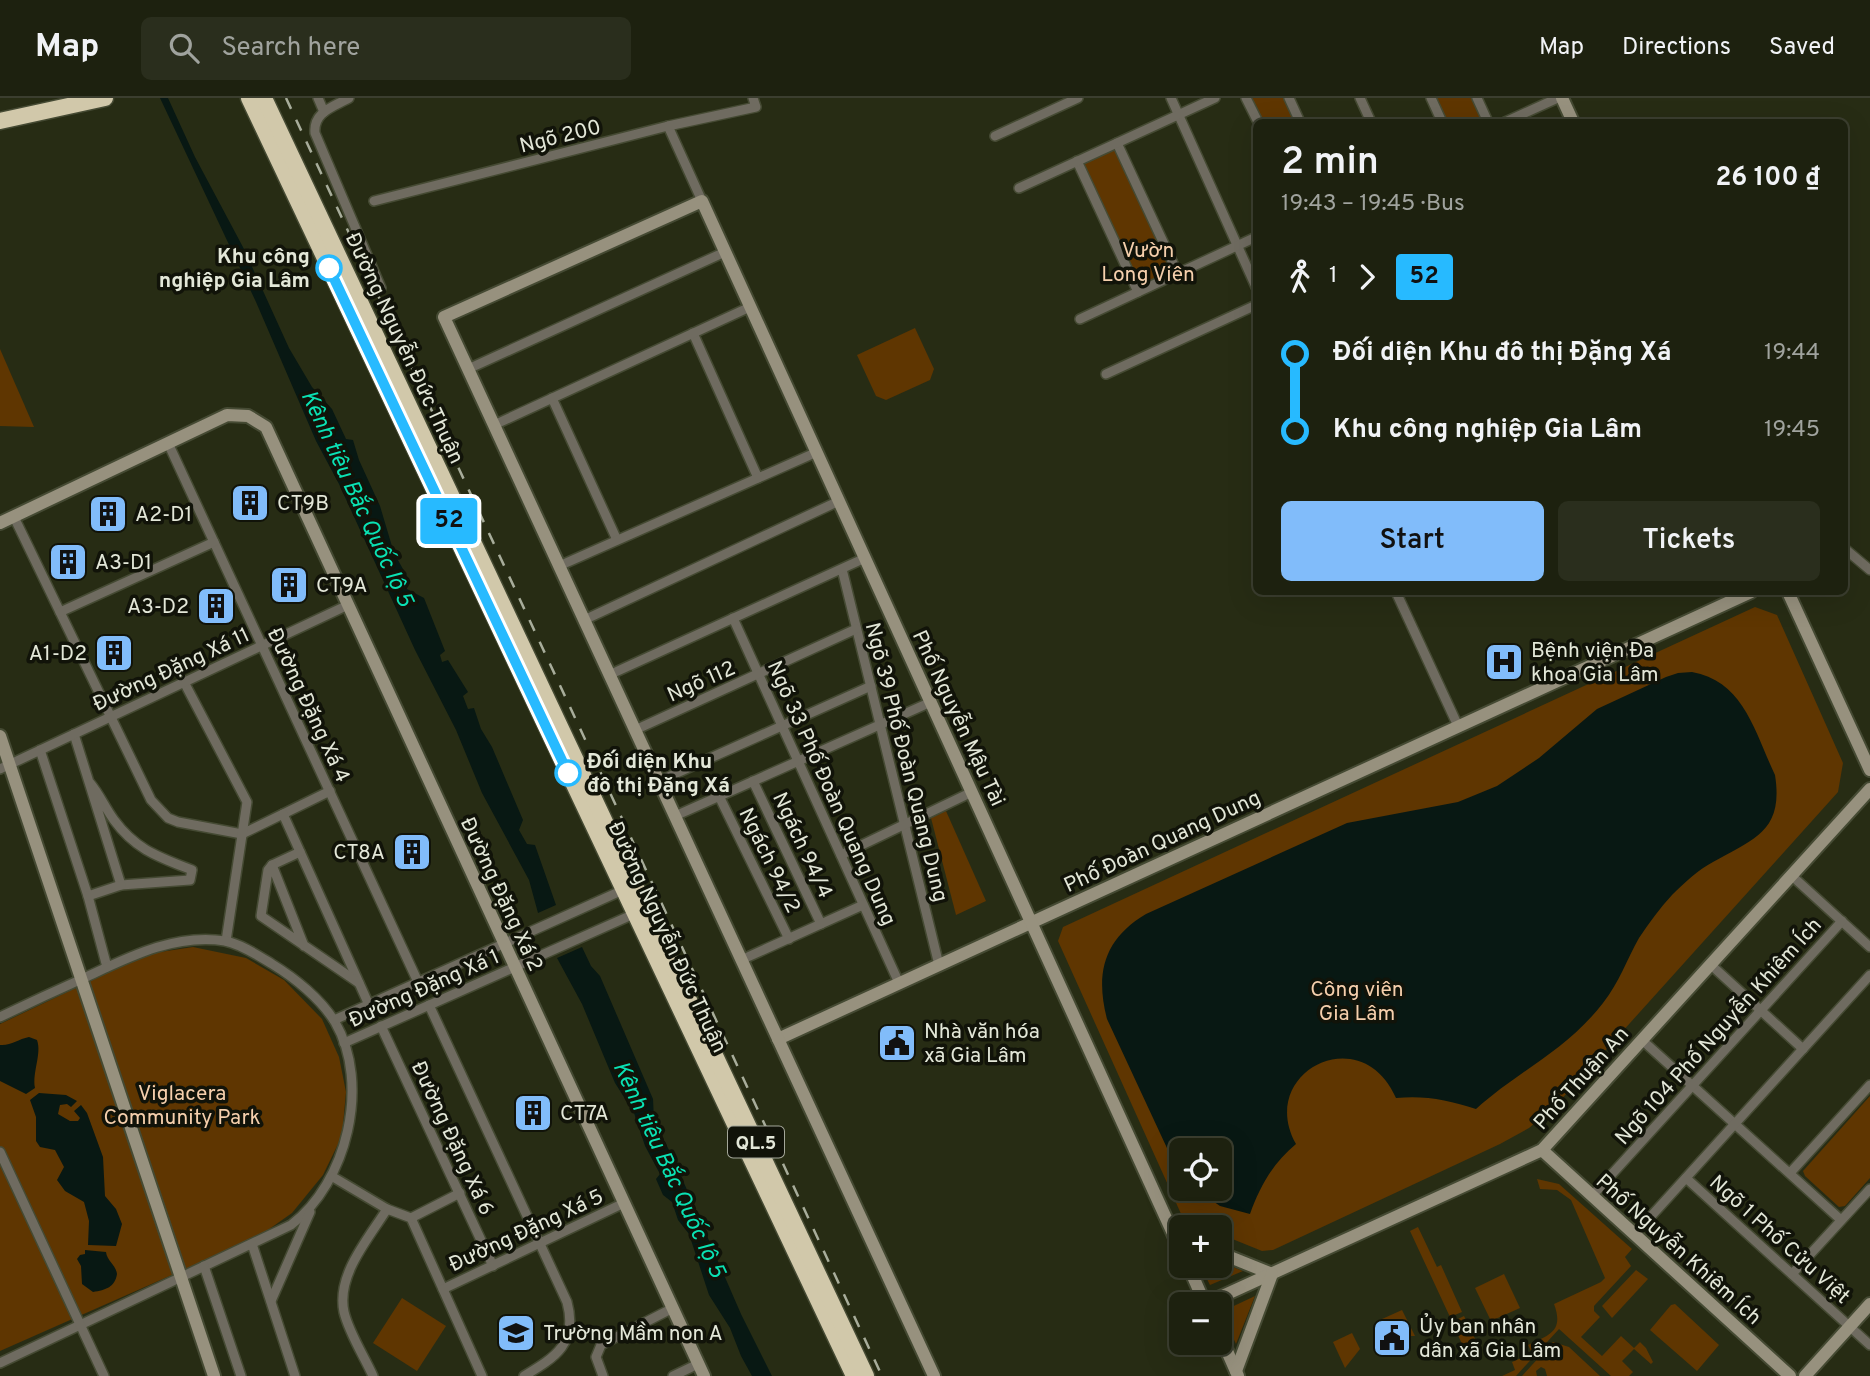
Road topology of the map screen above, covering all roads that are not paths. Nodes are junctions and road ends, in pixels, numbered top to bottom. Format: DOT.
graph roads {
  1 [pos="105,98"];
  2 [pos="249,98"];
  3 [pos="264,98"];
  4 [pos="318,98"];
  5 [pos="349,98"];
  6 [pos="1078,98"];
  7 [pos="1171,98"];
  8 [pos="1215,98"];
  9 [pos="1246,98"];
  10 [pos="1289,98"];
  11 [pos="1360,98"];
  12 [pos="1430,98"];
  13 [pos="1477,98"];
  14 [pos="1560,98"];
  15 [pos="755,103"];
  16 [pos="324,112"];
  17 [pos="1179,115"];
  18 [pos="1256,119"];
  19 [pos="1299,119"];
  20 [pos="1370,119"];
  21 [pos="1440,119"];
  22 [pos="1487,119"];
  23 [pos="1512,119"];
  24 [pos="1571,119"];
  25 [pos="0,121"];
  26 [pos="668,126"];
  27 [pos="995,136"];
  28 [pos="1117,143"];
  29 [pos="1077,162"];
  30 [pos="1019,188"];
  31 [pos="374,201"];
  32 [pos="702,201"];
  33 [pos="1253,238"];
  34 [pos="1238,246"];
  35 [pos="725,252"];
  36 [pos="1178,274"];
  37 [pos="1253,280"];
  38 [pos="381,288"];
  39 [pos="1138,292"];
  40 [pos="1253,306"];
  41 [pos="750,307"];
  42 [pos="1080,319"];
  43 [pos="692,333"];
  44 [pos="468,369"];
  45 [pos="1106,374"];
  46 [pos="552,398"];
  47 [pos="494,425"];
  48 [pos="168,443"];
  49 [pos="817,452"];
  50 [pos="758,478"];
  51 [pos="839,501"];
  52 [pos="14,516"];
  53 [pos="0,523"];
  54 [pos="617,540"];
  55 [pos="214,542"];
  56 [pos="1848,551"];
  57 [pos="865,558"];
  58 [pos="559,566"];
  59 [pos="842,569"];
  60 [pos="1870,570"];
  61 [pos="1397,595"];
  62 [pos="1744,595"];
  63 [pos="1789,595"];
  64 [pos="348,605"];
  65 [pos="60,612"];
  66 [pos="733,618"];
  67 [pos="584,620"];
  68 [pos="856,629"];
  69 [pos="262,646"];
  70 [pos="759,674"];
  71 [pos="609,675"];
  72 [pos="184,682"];
  73 [pos="871,686"];
  74 [pos="931,702"];
  75 [pos="111,717"];
  76 [pos="781,724"];
  77 [pos="880,724"];
  78 [pos="1458,726"];
  79 [pos="635,730"];
  80 [pos="74,734"];
  81 [pos="0,736"];
  82 [pos="40,750"];
  83 [pos="798,761"];
  84 [pos="5,767"];
  85 [pos="1870,770"];
  86 [pos="659,781"];
  87 [pos="753,781"];
  88 [pos="90,783"];
  89 [pos="1870,789"];
  90 [pos="330,791"];
  91 [pos="972,792"];
  92 [pos="719,796"];
  93 [pos="283,814"];
  94 [pos="675,816"];
  95 [pos="904,824"];
  96 [pos="242,834"];
  97 [pos="300,852"];
  98 [pos="841,855"];
  99 [pos="272,865"];
  100 [pos="1791,875"];
  101 [pos="121,885"];
  102 [pos="629,888"];
  103 [pos="88,896"];
  104 [pos="863,905"];
  105 [pos="640,911"];
  106 [pos="1842,921"];
  107 [pos="1031,922"];
  108 [pos="821,924"];
  109 [pos="789,939"];
  110 [pos="226,941"];
  111 [pos="504,944"];
  112 [pos="304,946"];
  113 [pos="1870,947"];
  114 [pos="741,960"];
  115 [pos="1710,964"];
  116 [pos="939,965"];
  117 [pos="107,967"];
  118 [pos="515,967"];
  119 [pos="1870,975"];
  120 [pos="82,979"];
  121 [pos="418,982"];
  122 [pos="359,983"];
  123 [pos="899,983"];
  124 [pos="369,1005"];
  125 [pos="429,1005"];
  126 [pos="1761,1010"];
  127 [pos="0,1017"];
  128 [pos="334,1020"];
  129 [pos="382,1026"];
  130 [pos="778,1039"];
  131 [pos="1642,1040"];
  132 [pos="344,1043"];
  133 [pos="1803,1049"];
  134 [pos="1693,1085"];
  135 [pos="1870,1085"];
  136 [pos="1735,1124"];
  137 [pos="1542,1150"];
  138 [pos="0,1152"];
  139 [pos="1790,1173"];
  140 [pos="332,1177"];
  141 [pos="1686,1178"];
  142 [pos="1870,1189"];
  143 [pos="460,1194"];
  144 [pos="1592,1196"];
  145 [pos="624,1203"];
  146 [pos="314,1204"];
  147 [pos="387,1209"];
  148 [pos="1169,1217"];
  149 [pos="411,1218"];
  150 [pos="1841,1220"];
  151 [pos="1634,1235"];
  152 [pos="252,1244"];
  153 [pos="540,1244"];
  154 [pos="1232,1258"];
  155 [pos="204,1266"];
  156 [pos="493,1266"];
  157 [pos="1272,1273"];
  158 [pos="1792,1274"];
  159 [pos="180,1277"];
  160 [pos="443,1289"];
  161 [pos="1231,1292"];
  162 [pos="271,1302"];
  163 [pos="1870,1304"];
  164 [pos="673,1308"];
  165 [pos="80,1325"];
  166 [pos="1850,1326"];
  167 [pos="1870,1345"];
  168 [pos="1229,1355"];
  169 [pos="0,1363"];
  170 [pos="701,1370"];
  171 [pos="1237,1374"];
  172 [pos="104,1376"];
  173 [pos="214,1376"];
  174 [pos="241,1376"];
  175 [pos="295,1376"];
  176 [pos="373,1376"];
  177 [pos="482,1376"];
  178 [pos="524,1376"];
  179 [pos="603,1376"];
  180 [pos="673,1376"];
  181 [pos="854,1376"];
  182 [pos="866,1376"];
  183 [pos="934,1376"];
  184 [pos="1790,1376"];
  185 [pos="1805,1376"];
  1 -- 25 [label="highway"];
  2 -- 102 [label="highway, Đường Nguyễn Đức Thuận / QL.5"];
  3 -- 102 [label="highway, Đường Nguyễn Đức Thuận / QL.5"];
  4 -- 16 [label="street"];
  5 -- 16 [label="street"];
  6 -- 27 [label="street"];
  7 -- 17 [label="street"];
  8 -- 17 [label="street"];
  9 -- 18 [label="street"];
  10 -- 19 [label="street"];
  11 -- 20 [label="street"];
  12 -- 21 [label="street"];
  13 -- 22 [label="street"];
  14 -- 23 [label="street"];
  14 -- 24 [label="street"];
  15 -- 26 [label="street, Ngõ 200"];
  16 -- 38 [label="street"];
  17 -- 28 [label="street"];
  17 -- 34 [label="street"];
  26 -- 31 [label="street, Ngõ 200"];
  26 -- 32 [label="street"];
  28 -- 29 [label="street"];
  28 -- 36 [label="street"];
  29 -- 30 [label="street"];
  29 -- 39 [label="street"];
  32 -- 35 [label="street, Phố Nguyễn Mậu Tài"];
  32 -- 44 [label="street"];
  33 -- 34 [label="street"];
  34 -- 36 [label="street"];
  34 -- 37 [label="street"];
  35 -- 41 [label="street, Phố Nguyễn Mậu Tài"];
  35 -- 44 [label="street"];
  36 -- 39 [label="street"];
  39 -- 42 [label="street"];
  40 -- 45 [label="street"];
  41 -- 43 [label="street"];
  41 -- 49 [label="street, Phố Nguyễn Mậu Tài"];
  43 -- 46 [label="street"];
  43 -- 50 [label="street"];
  44 -- 47 [label="street"];
  46 -- 47 [label="street"];
  46 -- 54 [label="street"];
  47 -- 58 [label="street"];
  48 -- 52 [label="street"];
  48 -- 55 [label="street, Đường Đặng Xá 4"];
  48 -- 64 [label="street, Đường Đặng Xá 2"];
  49 -- 50 [label="street"];
  49 -- 51 [label="street, Phố Nguyễn Mậu Tài"];
  50 -- 54 [label="street"];
  51 -- 57 [label="street, Phố Nguyễn Mậu Tài"];
  51 -- 67 [label="street"];
  52 -- 53 [label="street"];
  52 -- 65 [label="street"];
  54 -- 58 [label="street"];
  55 -- 65 [label="street"];
  55 -- 69 [label="street, Đường Đặng Xá 4"];
  56 -- 60 [label="street"];
  57 -- 59 [label="street"];
  57 -- 74 [label="street, Phố Nguyễn Mậu Tài"];
  58 -- 67 [label="street"];
  59 -- 66 [label="street"];
  59 -- 68 [label="street, Ngõ 39 Phố Đoàn Quang Dung"];
  61 -- 78 [label="street"];
  62 -- 78 [label="street, Phố Đoàn Quang Dung"];
  63 -- 85 [label="street"];
  64 -- 69 [label="street, Đường Đặng Xá 11"];
  64 -- 111 [label="street, Đường Đặng Xá 2"];
  65 -- 75 [label="street"];
  66 -- 70 [label="street, Ngõ 33 Phố Đoàn Quang Dung"];
  66 -- 71 [label="street"];
  67 -- 71 [label="street"];
  68 -- 70 [label="street, Ngõ 112"];
  68 -- 73 [label="street, Ngõ 39 Phố Đoàn Quang Dung"];
  69 -- 72 [label="street, Đường Đặng Xá 11"];
  69 -- 90 [label="street, Đường Đặng Xá 4"];
  70 -- 76 [label="street, Ngõ 33 Phố Đoàn Quang Dung"];
  70 -- 79 [label="street, Ngõ 112"];
  71 -- 79 [label="street"];
  72 -- 75 [label="street, Đường Đặng Xá 11"];
  72 -- 96 [label="street"];
  73 -- 76 [label="street"];
  73 -- 77 [label="street, Ngõ 39 Phố Đoàn Quang Dung"];
  74 -- 77 [label="street"];
  74 -- 91 [label="street, Phố Nguyễn Mậu Tài"];
  75 -- 80 [label="street, Đường Đặng Xá 11"];
  75 -- 96 [label="street"];
  76 -- 83 [label="street, Ngõ 33 Phố Đoàn Quang Dung"];
  76 -- 86 [label="street"];
  77 -- 83 [label="street"];
  77 -- 95 [label="street, Ngõ 39 Phố Đoàn Quang Dung"];
  78 -- 107 [label="street, Phố Đoàn Quang Dung"];
  79 -- 86 [label="street"];
  80 -- 82 [label="street, Đường Đặng Xá 11"];
  80 -- 88 [label="street"];
  81 -- 84 [label="street"];
  82 -- 84 [label="street, Đường Đặng Xá 11"];
  82 -- 103 [label="street"];
  83 -- 87 [label="street"];
  83 -- 98 [label="street, Ngõ 33 Phố Đoàn Quang Dung"];
  84 -- 120 [label="street"];
  86 -- 94 [label="street"];
  87 -- 92 [label="street"];
  87 -- 108 [label="street, Ngách 94/4"];
  88 -- 101 [label="street"];
  88 -- 101 [label="street"];
  89 -- 100 [label="street, Phố Thuận An"];
  90 -- 93 [label="street"];
  90 -- 121 [label="street, Đường Đặng Xá 4"];
  91 -- 95 [label="street"];
  91 -- 107 [label="street, Phố Nguyễn Mậu Tài"];
  92 -- 94 [label="street"];
  92 -- 109 [label="street, Ngách 94/2"];
  93 -- 96 [label="street"];
  93 -- 97 [label="street"];
  94 -- 114 [label="street"];
  95 -- 98 [label="street"];
  95 -- 116 [label="street, Ngõ 39 Phố Đoàn Quang Dung"];
  96 -- 110 [label="street"];
  97 -- 99 [label="street"];
  97 -- 122 [label="street"];
  98 -- 104 [label="street, Ngõ 33 Phố Đoàn Quang Dung"];
  99 -- 112 [label="street"];
  99 -- 112 [label="street"];
  100 -- 106 [label="street"];
  100 -- 115 [label="street, Phố Thuận An"];
  101 -- 103 [label="street"];
  102 -- 105 [label="highway, Đường Nguyễn Đức Thuận / QL.5"];
  102 -- 111 [label="street, Đường Đặng Xá 1"];
  103 -- 117 [label="street"];
  104 -- 108 [label="street"];
  104 -- 123 [label="street, Ngõ 33 Phố Đoàn Quang Dung"];
  105 -- 118 [label="street, Đường Đặng Xá 1"];
  105 -- 181 [label="highway, Đường Nguyễn Đức Thuận / QL.5"];
  105 -- 182 [label="highway, Đường Nguyễn Đức Thuận / QL.5"];
  106 -- 113 [label="street"];
  106 -- 126 [label="street, Ngõ 104 Phố Nguyễn Khiêm Ích"];
  107 -- 116 [label="street, Phố Đoàn Quang Dung"];
  107 -- 148 [label="street, Phố Nguyễn Mậu Tài"];
  108 -- 109 [label="street"];
  109 -- 114 [label="street"];
  110 -- 117 [label="street"];
  110 -- 128 [label="street"];
  111 -- 118 [label="street, Đường Đặng Xá 2"];
  111 -- 121 [label="street, Đường Đặng Xá 1"];
  112 -- 122 [label="street"];
  114 -- 130 [label="street"];
  115 -- 126 [label="street"];
  115 -- 131 [label="street, Phố Thuận An"];
  116 -- 123 [label="street, Phố Đoàn Quang Dung"];
  117 -- 120 [label="street"];
  118 -- 125 [label="street, Đường Đặng Xá 1"];
  118 -- 145 [label="street, Đường Đặng Xá 2"];
  119 -- 133 [label="street"];
  120 -- 127 [label="street"];
  120 -- 159 [label="street"];
  121 -- 124 [label="street, Đường Đặng Xá 1"];
  122 -- 124 [label="street"];
  123 -- 130 [label="street, Phố Đoàn Quang Dung"];
  124 -- 128 [label="street, Đường Đặng Xá 1"];
  125 -- 129 [label="street, Đường Đặng Xá 1"];
  125 -- 153 [label="street"];
  126 -- 133 [label="street"];
  126 -- 134 [label="street, Ngõ 104 Phố Nguyễn Khiêm Ích"];
  128 -- 132 [label="street"];
  129 -- 132 [label="street, Đường Đặng Xá 1"];
  129 -- 143 [label="street, Đường Đặng Xá 6"];
  130 -- 183 [label="street"];
  131 -- 134 [label="street"];
  131 -- 137 [label="street, Phố Thuận An"];
  132 -- 140 [label="street"];
  133 -- 136 [label="street"];
  134 -- 136 [label="street"];
  134 -- 144 [label="street, Ngõ 104 Phố Nguyễn Khiêm Ích"];
  135 -- 139 [label="street"];
  136 -- 139 [label="street"];
  136 -- 141 [label="street"];
  137 -- 144 [label="street, Phố Nguyễn Khiêm Ích"];
  137 -- 157 [label="street, Phố Thuận An"];
  138 -- 165 [label="street"];
  139 -- 150 [label="street"];
  140 -- 146 [label="street"];
  140 -- 147 [label="street"];
  141 -- 151 [label="street"];
  141 -- 158 [label="street, Ngõ 1 Phố Cửu Việt"];
  142 -- 150 [label="street"];
  143 -- 149 [label="street"];
  143 -- 156 [label="street, Đường Đặng Xá 6"];
  144 -- 151 [label="street, Phố Nguyễn Khiêm Ích"];
  145 -- 153 [label="street, Đường Đặng Xá 5"];
  145 -- 164 [label="street, Đường Đặng Xá 2"];
  146 -- 152 [label="street"];
  146 -- 162 [label="street"];
  147 -- 149 [label="street"];
  147 -- 176 [label="street"];
  149 -- 160 [label="street"];
  150 -- 158 [label="street"];
  151 -- 184 [label="street, Phố Nguyễn Khiêm Ích"];
  152 -- 155 [label="street"];
  152 -- 162 [label="street"];
  153 -- 156 [label="street, Đường Đặng Xá 5"];
  153 -- 178 [label="street"];
  154 -- 157 [label="street"];
  155 -- 159 [label="street"];
  155 -- 174 [label="street"];
  156 -- 160 [label="street, Đường Đặng Xá 5"];
  157 -- 161 [label="street, Phố Thuận An"];
  157 -- 171 [label="street"];
  158 -- 166 [label="street, Ngõ 1 Phố Cửu Việt"];
  159 -- 165 [label="street"];
  159 -- 173 [label="street"];
  160 -- 177 [label="street"];
  162 -- 175 [label="street"];
  163 -- 166 [label="street"];
  164 -- 170 [label="street, Đường Đặng Xá 2"];
  164 -- 179 [label="street"];
  165 -- 169 [label="street"];
  165 -- 172 [label="street"];
  166 -- 167 [label="street, Ngõ 1 Phố Cửu Việt"];
  166 -- 185 [label="street"];
  168 -- 171 [label="street"];
  170 -- 180 [label="street"];
}
